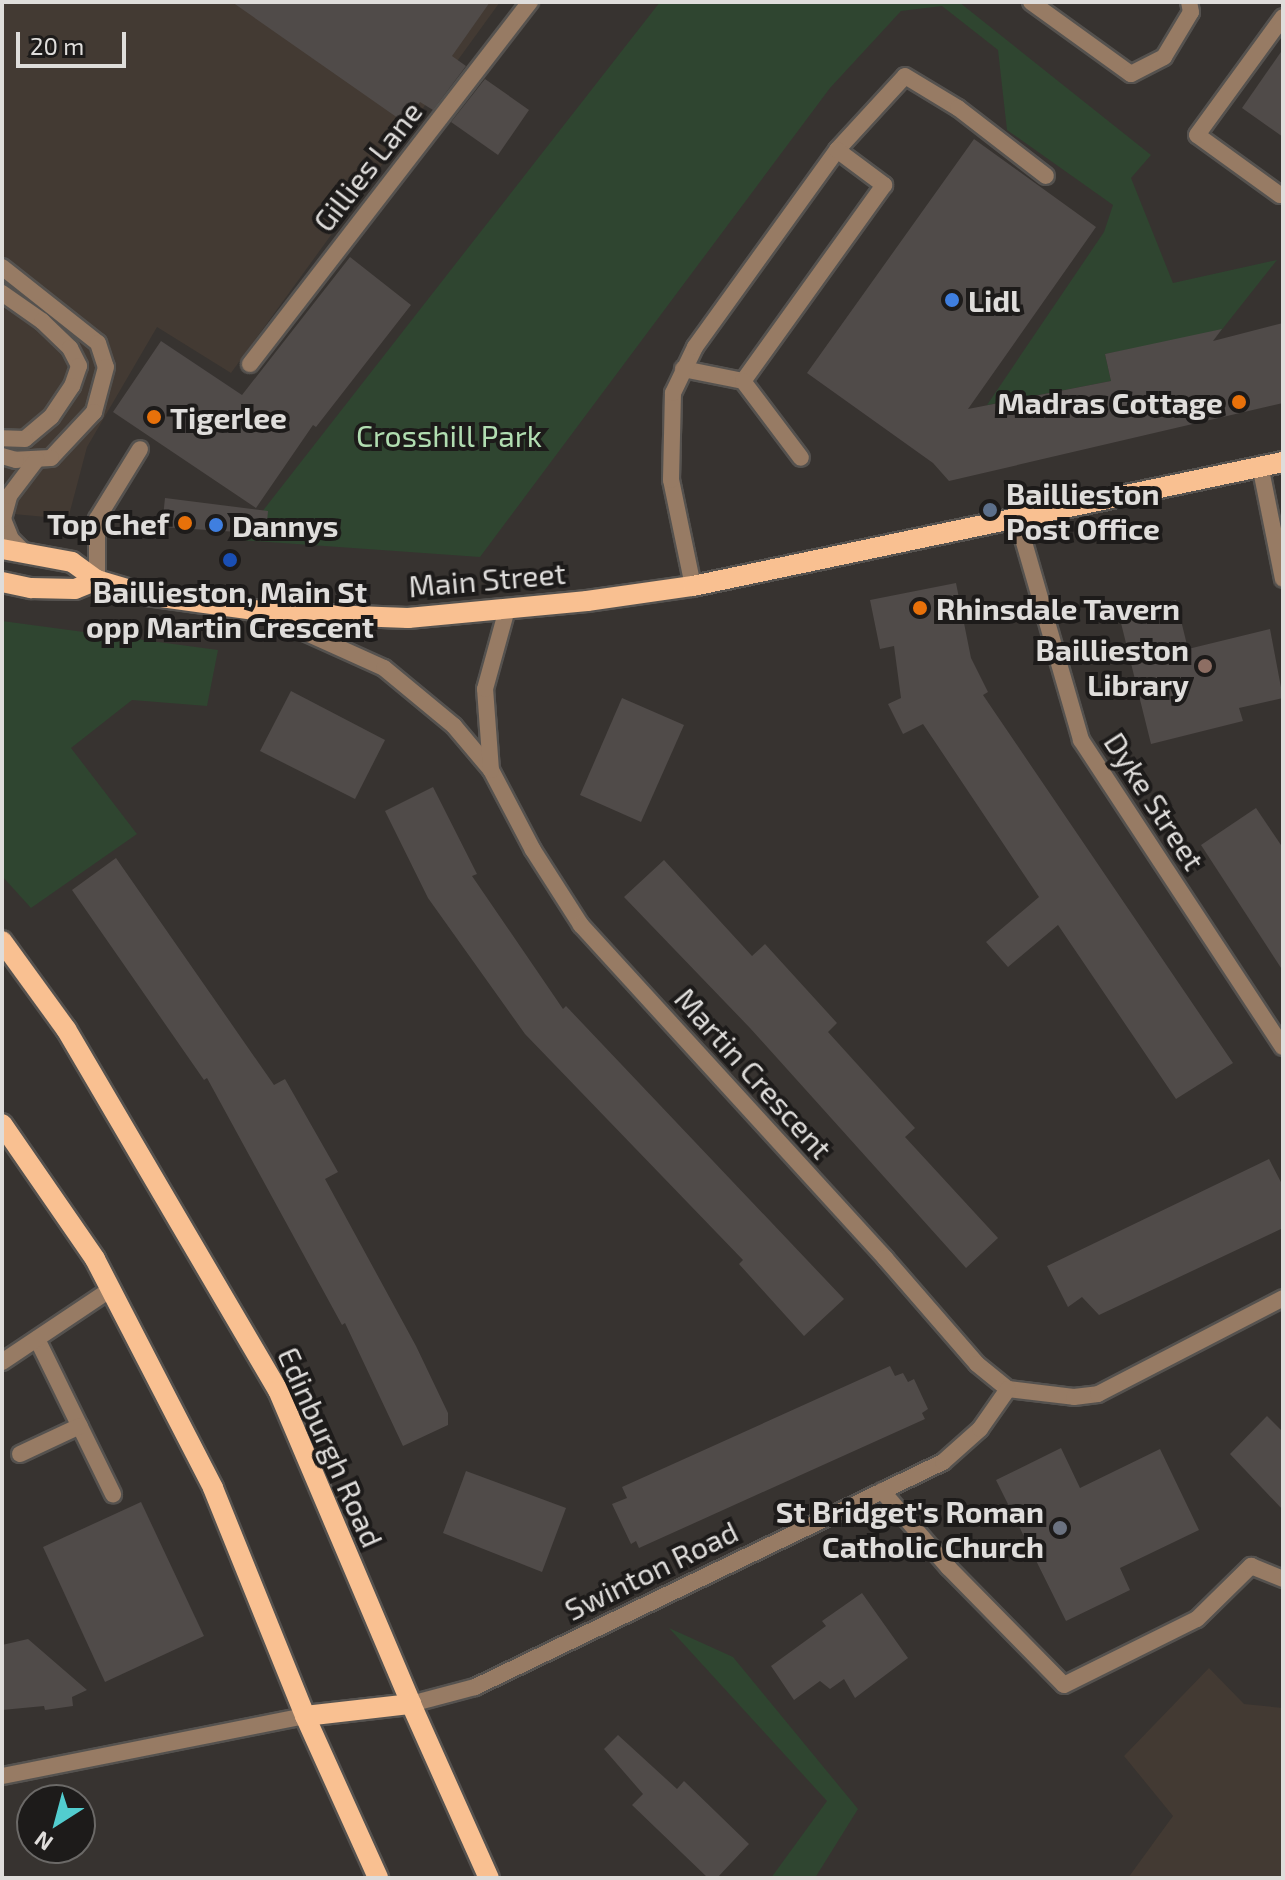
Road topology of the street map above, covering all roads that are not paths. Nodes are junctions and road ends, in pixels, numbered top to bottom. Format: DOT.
graph roads {
  1 [pos="530,2"];
  2 [pos="1031,2"];
  3 [pos="1189,2"];
  4 [pos="1283,17"];
  5 [pos="837,150"];
  6 [pos="1046,176"];
  7 [pos="1280,195"];
  8 [pos="2,267"];
  9 [pos="2,293"];
  10 [pos="250,364"];
  11 [pos="683,369"];
  12 [pos="743,381"];
  13 [pos="2,438"];
  14 [pos="140,449"];
  15 [pos="2,456"];
  16 [pos="801,458"];
  17 [pos="37,459"];
  18 [pos="1283,462"];
  19 [pos="1260,465"];
  20 [pos="1017,518"];
  21 [pos="2,549"];
  22 [pos="25,553"];
  23 [pos="1283,579"];
  24 [pos="97,580"];
  25 [pos="2,582"];
  26 [pos="693,586"];
  27 [pos="507,609"];
  28 [pos="275,613"];
  29 [pos="491,770"];
  30 [pos="2,941"];
  31 [pos="1283,1047"];
  32 [pos="2,1124"];
  33 [pos="111,1289"];
  34 [pos="1283,1298"];
  35 [pos="37,1339"];
  36 [pos="2,1362"];
  37 [pos="1008,1389"];
  38 [pos="80,1426"];
  39 [pos="20,1454"];
  40 [pos="882,1491"];
  41 [pos="113,1494"];
  42 [pos="1283,1579"];
  43 [pos="411,1704"];
  44 [pos="305,1716"];
  45 [pos="2,1776"];
  46 [pos="378,1878"];
  47 [pos="489,1878"];
  1 -- 10 [label="street, Gillies Lane"];
  2 -- 3 [label="street"];
  4 -- 7 [label="street"];
  5 -- 6 [label="street"];
  5 -- 11 [label="street"];
  5 -- 12 [label="street"];
  8 -- 17 [label="street"];
  9 -- 13 [label="street"];
  11 -- 12 [label="street"];
  11 -- 26 [label="street"];
  12 -- 16 [label="street"];
  14 -- 24 [label="street"];
  15 -- 17 [label="street"];
  17 -- 22 [label="street"];
  18 -- 19 [label="main road, Main Street"];
  19 -- 20 [label="main road, Main Street"];
  19 -- 23 [label="street"];
  20 -- 26 [label="main road, Main Street"];
  20 -- 31 [label="street, Dyke Street"];
  21 -- 22 [label="main road, Main Street"];
  22 -- 24 [label="main road, Main Street"];
  24 -- 25 [label="main road"];
  24 -- 28 [label="main road, Main Street"];
  26 -- 27 [label="main road, Main Street"];
  27 -- 28 [label="main road, Main Street"];
  27 -- 29 [label="street, Martin Crescent"];
  28 -- 29 [label="street, Martin Crescent"];
  29 -- 37 [label="street, Martin Crescent"];
  30 -- 43 [label="main road, Edinburgh Road"];
  32 -- 33 [label="main road"];
  33 -- 35 [label="street"];
  33 -- 44 [label="main road"];
  34 -- 37 [label="street"];
  35 -- 36 [label="street"];
  35 -- 38 [label="street"];
  37 -- 40 [label="street, Swinton Road"];
  38 -- 39 [label="street"];
  38 -- 41 [label="street"];
  40 -- 42 [label="street"];
  40 -- 43 [label="street, Swinton Road"];
  43 -- 44 [label="main road"];
  43 -- 47 [label="main road, Edinburgh Road"];
  44 -- 45 [label="street"];
  44 -- 46 [label="main road"];
}
